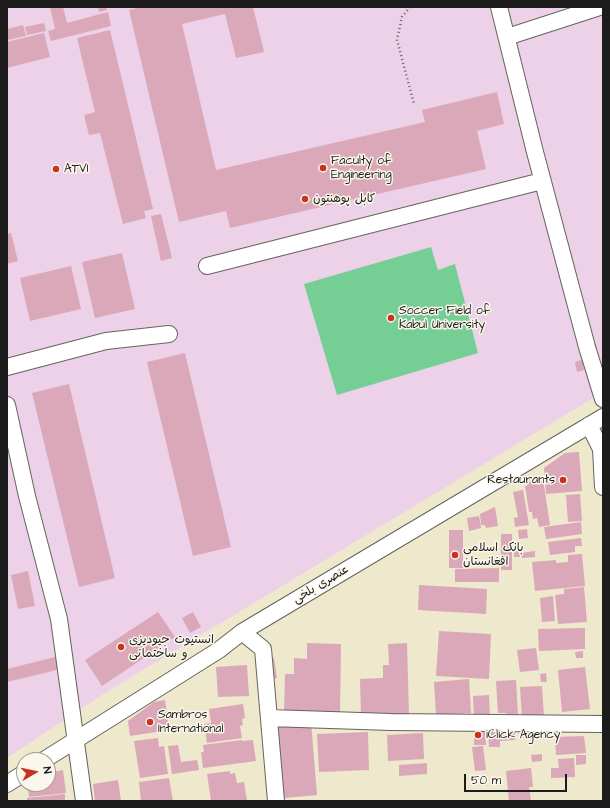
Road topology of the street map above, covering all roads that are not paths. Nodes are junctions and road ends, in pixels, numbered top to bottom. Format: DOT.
graph roads {
  1 [pos="499,7"];
  2 [pos="600,7"];
  3 [pos="507,36"];
  4 [pos="542,181"];
  5 [pos="207,266"];
  6 [pos="169,334"];
  7 [pos="7,367"];
  8 [pos="603,398"];
  9 [pos="7,405"];
  10 [pos="603,417"];
  11 [pos="589,425"];
  12 [pos="603,487"];
  13 [pos="242,632"];
  14 [pos="269,718"];
  15 [pos="603,724"];
  16 [pos="74,740"];
  17 [pos="56,752"];
  18 [pos="16,778"];
  19 [pos="7,784"];
  20 [pos="84,801"];
  21 [pos="276,801"];
  1 -- 3 [label="street"];
  2 -- 3 [label="street"];
  3 -- 4 [label="street"];
  4 -- 5 [label="street"];
  4 -- 8 [label="street"];
  6 -- 7 [label="street"];
  9 -- 16 [label="street"];
  10 -- 11 [label="street, عنصری بلخی"];
  11 -- 12 [label="street"];
  11 -- 13 [label="street, عنصری بلخی"];
  13 -- 14 [label="street"];
  13 -- 16 [label="street, عنصری بلخی"];
  14 -- 15 [label="street"];
  14 -- 21 [label="street"];
  16 -- 17 [label="street, عنصری بلخی"];
  16 -- 20 [label="street"];
  18 -- 19 [label="street"];
}
